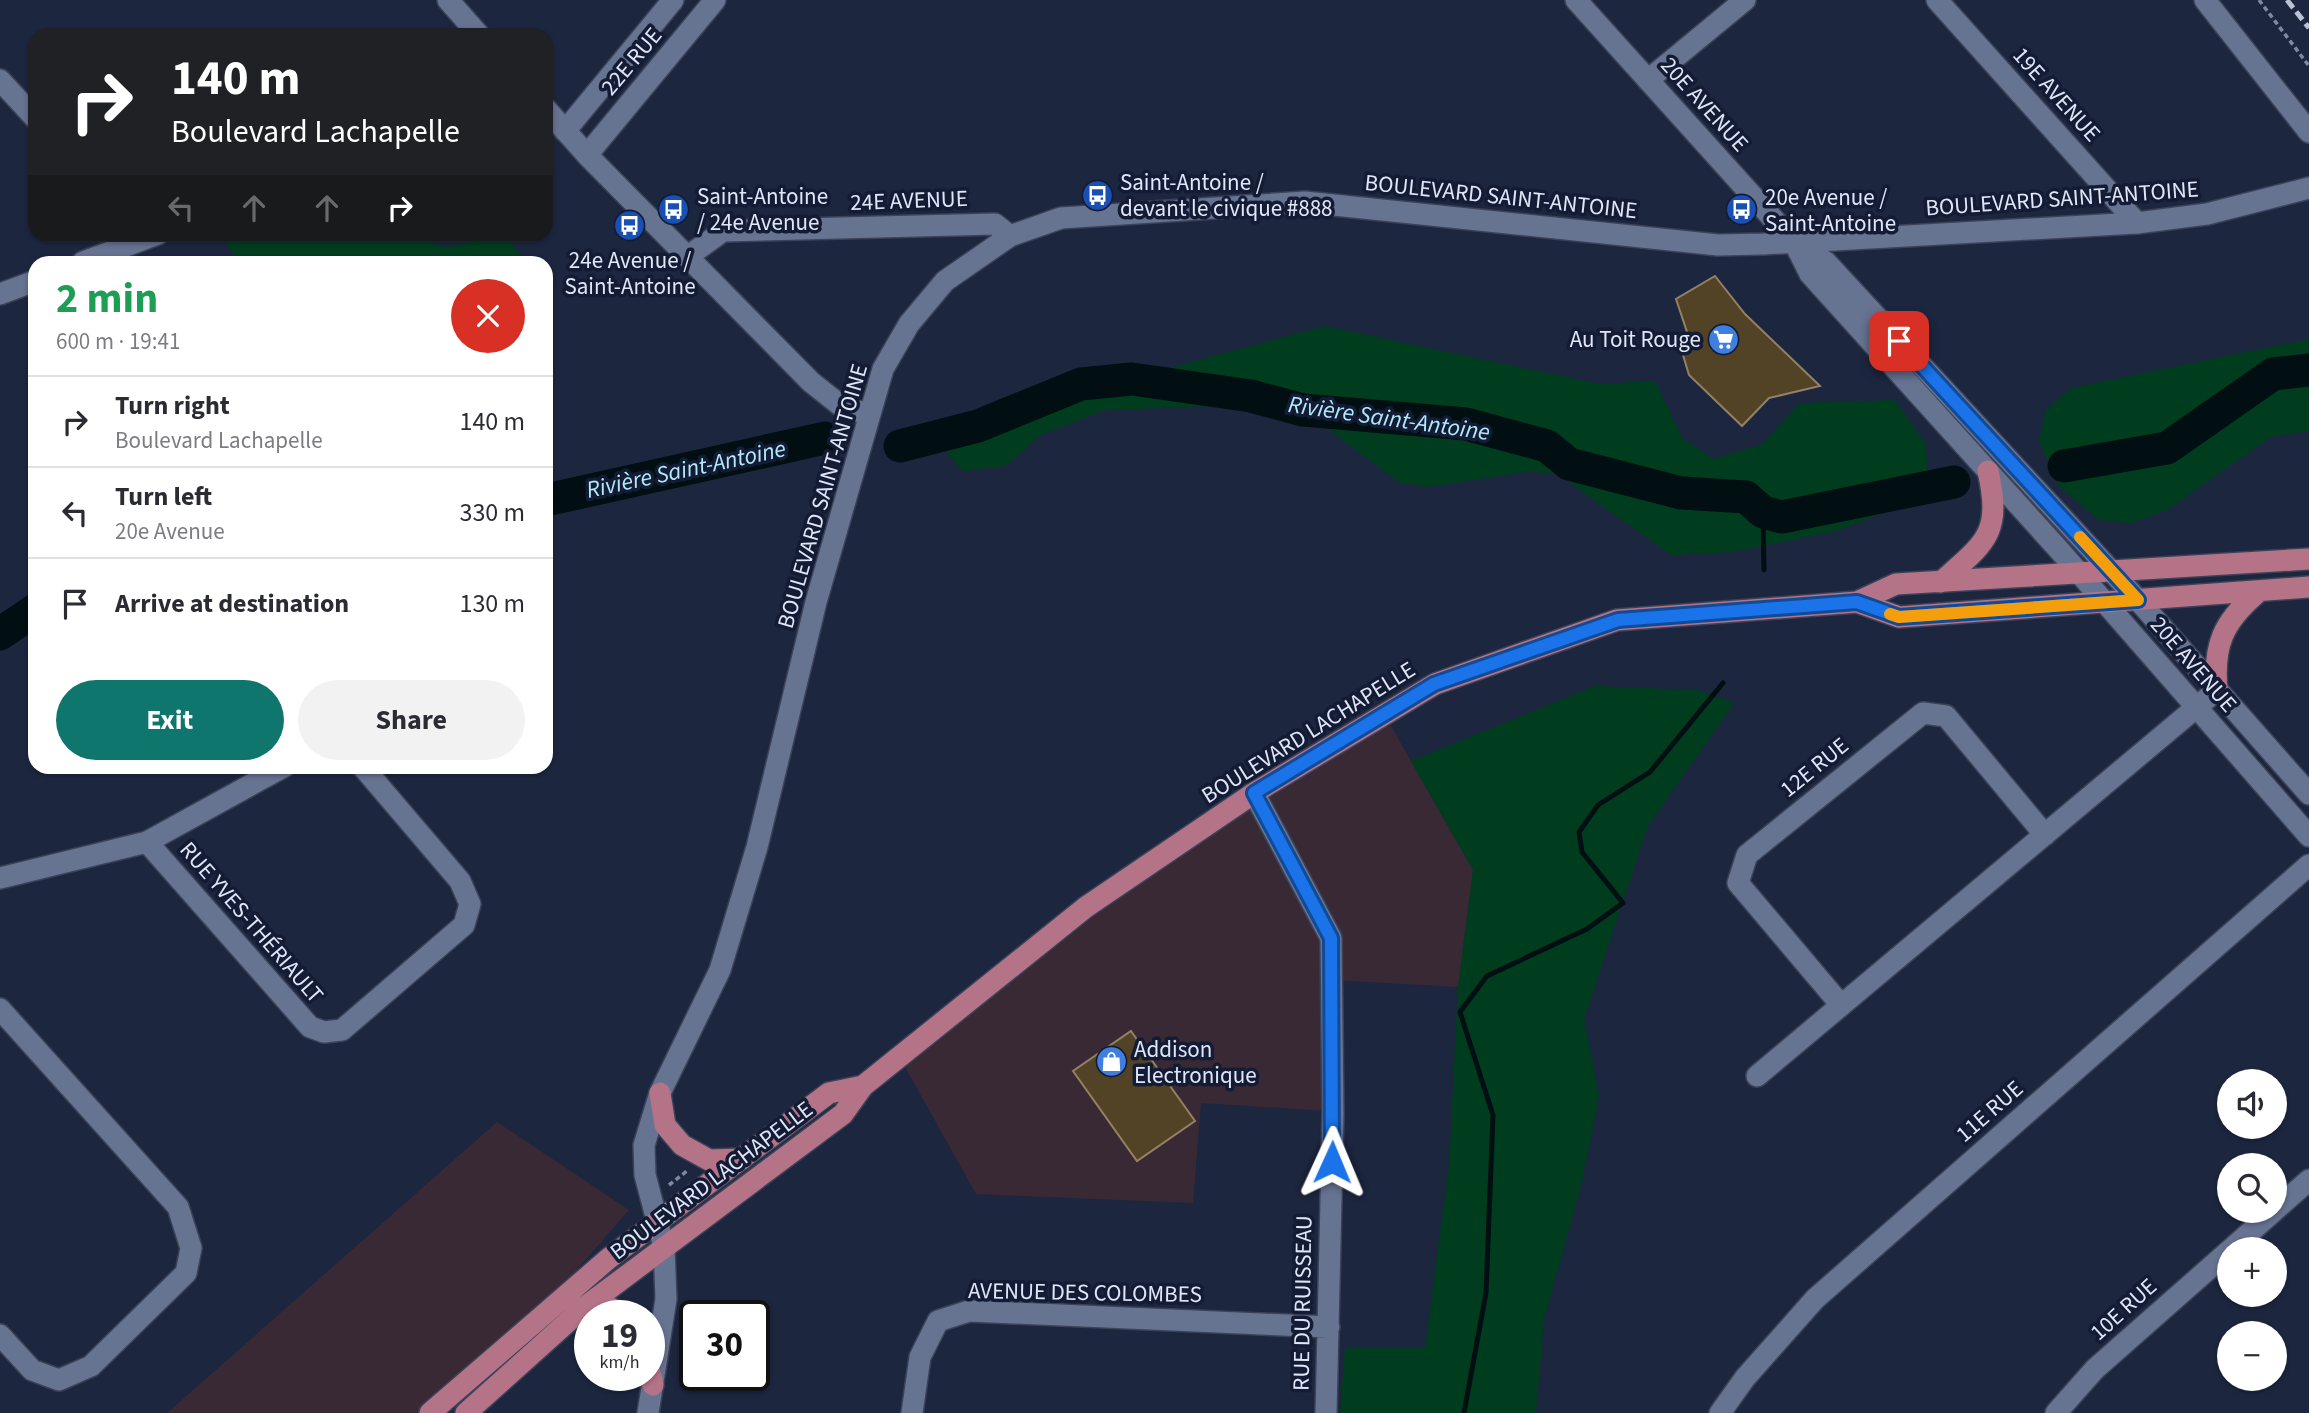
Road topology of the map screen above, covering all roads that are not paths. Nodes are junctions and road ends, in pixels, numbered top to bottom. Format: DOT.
graph roads {
  1 [pos="448,0"];
  2 [pos="673,0"];
  3 [pos="715,0"];
  4 [pos="1576,0"];
  5 [pos="1745,0"];
  6 [pos="1937,0"];
  7 [pos="2205,0"];
  8 [pos="473,28"];
  9 [pos="0,80"];
  10 [pos="1648,80"];
  11 [pos="28,110"];
  12 [pos="553,117"];
  13 [pos="565,131"];
  14 [pos="2309,132"];
  15 [pos="587,155"];
  16 [pos="2309,188"];
  17 [pos="2137,223"];
  18 [pos="1010,236"];
  19 [pos="135,242"];
  20 [pos="1794,242"];
  21 [pos="98,256"];
  22 [pos="687,257"];
  23 [pos="28,284"];
  24 [pos="0,294"];
  25 [pos="869,415"];
  26 [pos="1988,471"];
  27 [pos="2309,559"];
  28 [pos="2111,572"];
  29 [pos="2080,574"];
  30 [pos="1941,582"];
  31 [pos="2309,587"];
  32 [pos="2257,593"];
  33 [pos="2138,600"];
  34 [pos="1857,602"];
  35 [pos="2104,602"];
  36 [pos="2217,690"];
  37 [pos="2197,708"];
  38 [pos="270,774"];
  39 [pos="369,774"];
  40 [pos="1254,793"];
  41 [pos="2309,794"];
  42 [pos="2045,835"];
  43 [pos="2309,836"];
  44 [pos="146,842"];
  45 [pos="2309,865"];
  46 [pos="0,878"];
  47 [pos="1841,1005"];
  48 [pos="0,1009"];
  49 [pos="1757,1076"];
  50 [pos="863,1086"];
  51 [pos="660,1093"];
  52 [pos="742,1159"];
  53 [pos="2306,1188"];
  54 [pos="2287,1201"];
  55 [pos="657,1221"];
  56 [pos="2260,1223"];
  57 [pos="2244,1237"];
  58 [pos="664,1247"];
  59 [pos="2217,1261"];
  60 [pos="594,1300"];
  61 [pos="665,1304"];
  62 [pos="574,1316"];
  63 [pos="1329,1327"];
  64 [pos="0,1335"];
  65 [pos="650,1391"];
  66 [pos="430,1413"];
  67 [pos="466,1413"];
  68 [pos="648,1413"];
  69 [pos="912,1413"];
  70 [pos="1326,1413"];
  71 [pos="1720,1413"];
  72 [pos="2056,1413"];
  1 -- 8 [label="street"];
  2 -- 13 [label="street, 22E RUE"];
  3 -- 15 [label="street, 22E RUE"];
  4 -- 10 [label="street, 20E AVENUE"];
  5 -- 10 [label="street"];
  6 -- 17 [label="street, 19E AVENUE"];
  7 -- 14 [label="street"];
  9 -- 11 [label="street"];
  10 -- 20 [label="street, 20E AVENUE"];
  12 -- 13 [label="street"];
  13 -- 15 [label="street"];
  15 -- 22 [label="street"];
  16 -- 17 [label="street, BOULEVARD SAINT-ANTOINE"];
  17 -- 20 [label="street, BOULEVARD SAINT-ANTOINE"];
  18 -- 20 [label="street, BOULEVARD SAINT-ANTOINE"];
  18 -- 22 [label="street, 24E AVENUE"];
  18 -- 25 [label="street, BOULEVARD SAINT-ANTOINE"];
  19 -- 21 [label="street"];
  20 -- 26 [label="street, 20E AVENUE"];
  20 -- 28 [label="street, 20E AVENUE"];
  22 -- 25 [label="street"];
  23 -- 24 [label="street"];
  25 -- 51 [label="street, BOULEVARD SAINT-ANTOINE"];
  26 -- 29 [label="street, 20E AVENUE"];
  26 -- 30 [label="main road"];
  27 -- 28 [label="main road, BOULEVARD LACHAPELLE"];
  28 -- 29 [label="main road, BOULEVARD LACHAPELLE"];
  28 -- 33 [label="street, 20E AVENUE"];
  29 -- 30 [label="main road, BOULEVARD LACHAPELLE"];
  29 -- 35 [label="street, 20E AVENUE"];
  30 -- 34 [label="main road, BOULEVARD LACHAPELLE"];
  31 -- 32 [label="main road, BOULEVARD LACHAPELLE"];
  32 -- 33 [label="main road, BOULEVARD LACHAPELLE"];
  32 -- 36 [label="main road"];
  33 -- 35 [label="main road, BOULEVARD LACHAPELLE"];
  33 -- 36 [label="street, 20E AVENUE"];
  34 -- 35 [label="main road, BOULEVARD LACHAPELLE"];
  34 -- 40 [label="main road, BOULEVARD LACHAPELLE"];
  35 -- 37 [label="street, 20E AVENUE"];
  36 -- 37 [label="street"];
  36 -- 41 [label="street, 20E AVENUE"];
  37 -- 42 [label="street"];
  37 -- 43 [label="street, 20E AVENUE"];
  38 -- 44 [label="street"];
  39 -- 44 [label="street, RUE YVES-THÉRIAULT"];
  40 -- 50 [label="main road, BOULEVARD LACHAPELLE"];
  40 -- 63 [label="street, RUE DU RUISSEAU"];
  42 -- 47 [label="street"];
  42 -- 47 [label="street, 12E RUE"];
  44 -- 46 [label="street"];
  45 -- 71 [label="street, 11E RUE"];
  47 -- 49 [label="street"];
  48 -- 64 [label="street"];
  50 -- 52 [label="main road, BOULEVARD LACHAPELLE"];
  50 -- 58 [label="main road, BOULEVARD LACHAPELLE"];
  51 -- 52 [label="main road"];
  51 -- 55 [label="street, BOULEVARD SAINT-ANTOINE"];
  52 -- 55 [label="main road, BOULEVARD LACHAPELLE"];
  53 -- 54 [label="street, 10E RUE"];
  55 -- 58 [label="street, BOULEVARD SAINT-ANTOINE"];
  55 -- 66 [label="main road, BOULEVARD LACHAPELLE"];
  56 -- 57 [label="street, 10E RUE"];
  58 -- 60 [label="main road, BOULEVARD LACHAPELLE"];
  58 -- 61 [label="street, BOULEVARD SAINT-ANTOINE"];
  59 -- 72 [label="street, 10E RUE"];
  62 -- 67 [label="main road"];
  63 -- 69 [label="street, AVENUE DES COLOMBES"];
  63 -- 70 [label="street, RUE DU RUISSEAU"];
  65 -- 68 [label="street, BOULEVARD SAINT-ANTOINE"];
}
